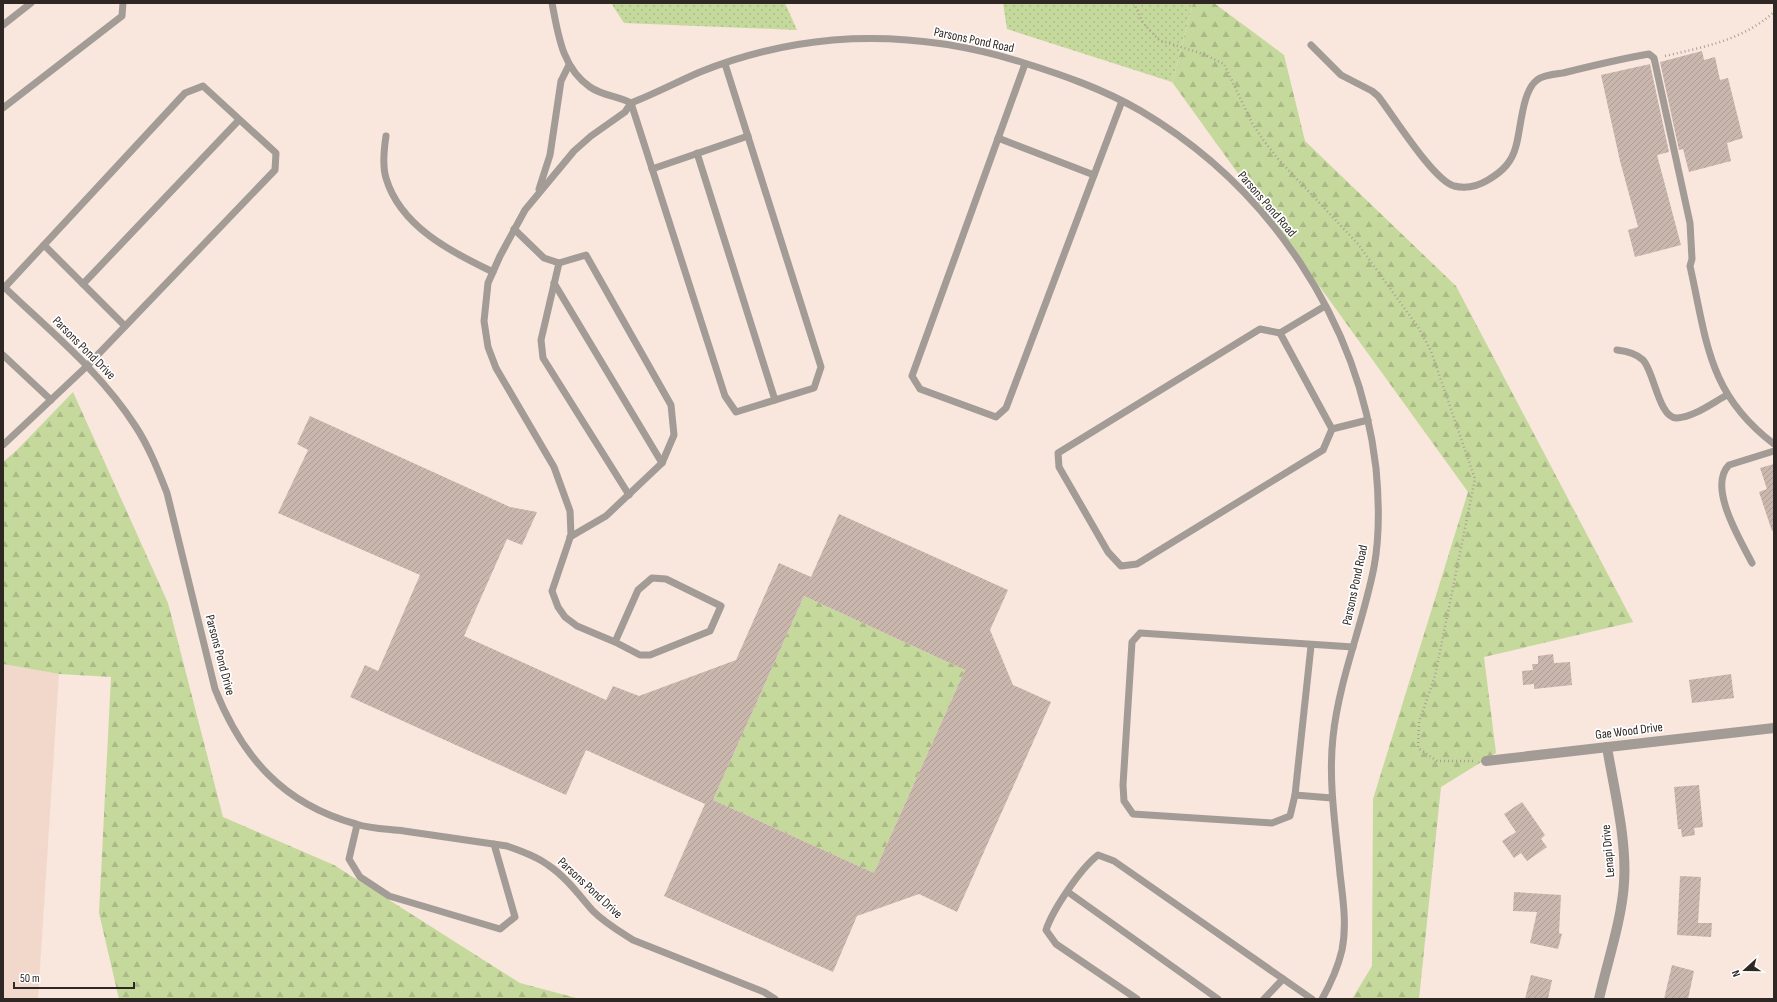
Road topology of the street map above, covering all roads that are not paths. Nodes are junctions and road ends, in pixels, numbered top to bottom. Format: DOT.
graph roads {
  1 [pos="31,3"];
  2 [pos="123,3"];
  3 [pos="552,3"];
  4 [pos="3,25"];
  5 [pos="1311,45"];
  6 [pos="725,64"];
  7 [pos="1025,64"];
  8 [pos="569,65"];
  9 [pos="1122,101"];
  10 [pos="631,103"];
  11 [pos="3,108"];
  12 [pos="239,120"];
  13 [pos="386,136"];
  14 [pos="748,136"];
  15 [pos="998,138"];
  16 [pos="698,153"];
  17 [pos="652,169"];
  18 [pos="1094,175"];
  19 [pos="536,195"];
  20 [pos="514,229"];
  21 [pos="44,245"];
  22 [pos="559,263"];
  23 [pos="493,272"];
  24 [pos="554,283"];
  25 [pos="83,284"];
  26 [pos="4,287"];
  27 [pos="1325,306"];
  28 [pos="125,326"];
  29 [pos="1280,333"];
  30 [pos="1618,350"];
  31 [pos="3,355"];
  32 [pos="87,366"];
  33 [pos="1727,395"];
  34 [pos="51,400"];
  35 [pos="776,400"];
  36 [pos="1368,420"];
  37 [pos="1332,429"];
  38 [pos="1774,444"];
  39 [pos="3,445"];
  40 [pos="1774,451"];
  41 [pos="662,463"];
  42 [pos="629,494"];
  43 [pos="570,537"];
  44 [pos="1752,563"];
  45 [pos="615,642"];
  46 [pos="1311,646"];
  47 [pos="1353,647"];
  48 [pos="1774,728"];
  49 [pos="1607,747"];
  50 [pos="1486,761"];
  51 [pos="1295,795"];
  52 [pos="1332,798"];
  53 [pos="357,825"];
  54 [pos="494,844"];
  55 [pos="1068,892"];
  56 [pos="1283,978"];
  57 [pos="775,999"];
  58 [pos="1137,999"];
  59 [pos="1218,999"];
  60 [pos="1264,999"];
  61 [pos="1312,999"];
  62 [pos="1322,999"];
  63 [pos="1598,999"];
  1 -- 4 [label="lane"];
  2 -- 11 [label="lane"];
  3 -- 8 [label="lane"];
  5 -- 33 [label="lane"];
  6 -- 7 [label="lane, Parsons Pond Road"];
  6 -- 10 [label="lane, Parsons Pond Road"];
  6 -- 14 [label="lane"];
  7 -- 9 [label="lane, Parsons Pond Road"];
  7 -- 15 [label="lane"];
  8 -- 10 [label="lane"];
  8 -- 19 [label="lane"];
  9 -- 18 [label="lane"];
  9 -- 27 [label="lane, Parsons Pond Road"];
  10 -- 17 [label="lane"];
  10 -- 19 [label="lane"];
  12 -- 21 [label="lane"];
  12 -- 25 [label="lane"];
  12 -- 28 [label="lane"];
  13 -- 23 [label="lane"];
  14 -- 16 [label="lane"];
  14 -- 35 [label="lane"];
  15 -- 18 [label="lane"];
  15 -- 18 [label="lane"];
  16 -- 17 [label="lane"];
  16 -- 35 [label="lane"];
  17 -- 35 [label="lane"];
  19 -- 20 [label="lane"];
  20 -- 22 [label="lane"];
  20 -- 23 [label="lane"];
  21 -- 25 [label="lane"];
  21 -- 26 [label="lane"];
  22 -- 24 [label="lane"];
  22 -- 41 [label="lane"];
  23 -- 43 [label="lane"];
  24 -- 41 [label="lane"];
  24 -- 42 [label="lane"];
  25 -- 28 [label="lane"];
  26 -- 32 [label="lane, Parsons Pond Drive"];
  27 -- 29 [label="lane"];
  27 -- 36 [label="lane, Parsons Pond Road"];
  28 -- 32 [label="lane"];
  29 -- 37 [label="lane"];
  29 -- 37 [label="lane"];
  30 -- 33 [label="lane"];
  31 -- 34 [label="lane"];
  32 -- 34 [label="lane"];
  32 -- 53 [label="lane, Parsons Pond Drive"];
  33 -- 38 [label="lane"];
  34 -- 39 [label="lane"];
  36 -- 37 [label="lane"];
  36 -- 47 [label="lane, Parsons Pond Road"];
  40 -- 44 [label="lane"];
  41 -- 42 [label="lane"];
  42 -- 43 [label="lane"];
  43 -- 45 [label="lane"];
  45 -- 45 [label="lane"];
  46 -- 47 [label="lane"];
  46 -- 51 [label="lane"];
  46 -- 51 [label="lane"];
  47 -- 52 [label="lane, Parsons Pond Road"];
  48 -- 49 [label="street, Gae Wood Drive"];
  49 -- 50 [label="street, Gae Wood Drive"];
  49 -- 63 [label="street, Lenapi Drive"];
  51 -- 52 [label="lane"];
  52 -- 62 [label="lane, Parsons Pond Road"];
  53 -- 54 [label="lane, Parsons Pond Drive"];
  53 -- 54 [label="lane"];
  54 -- 57 [label="lane, Parsons Pond Drive"];
  55 -- 56 [label="lane"];
  55 -- 58 [label="lane"];
  55 -- 59 [label="lane"];
  56 -- 60 [label="lane"];
  56 -- 61 [label="lane"];
}
